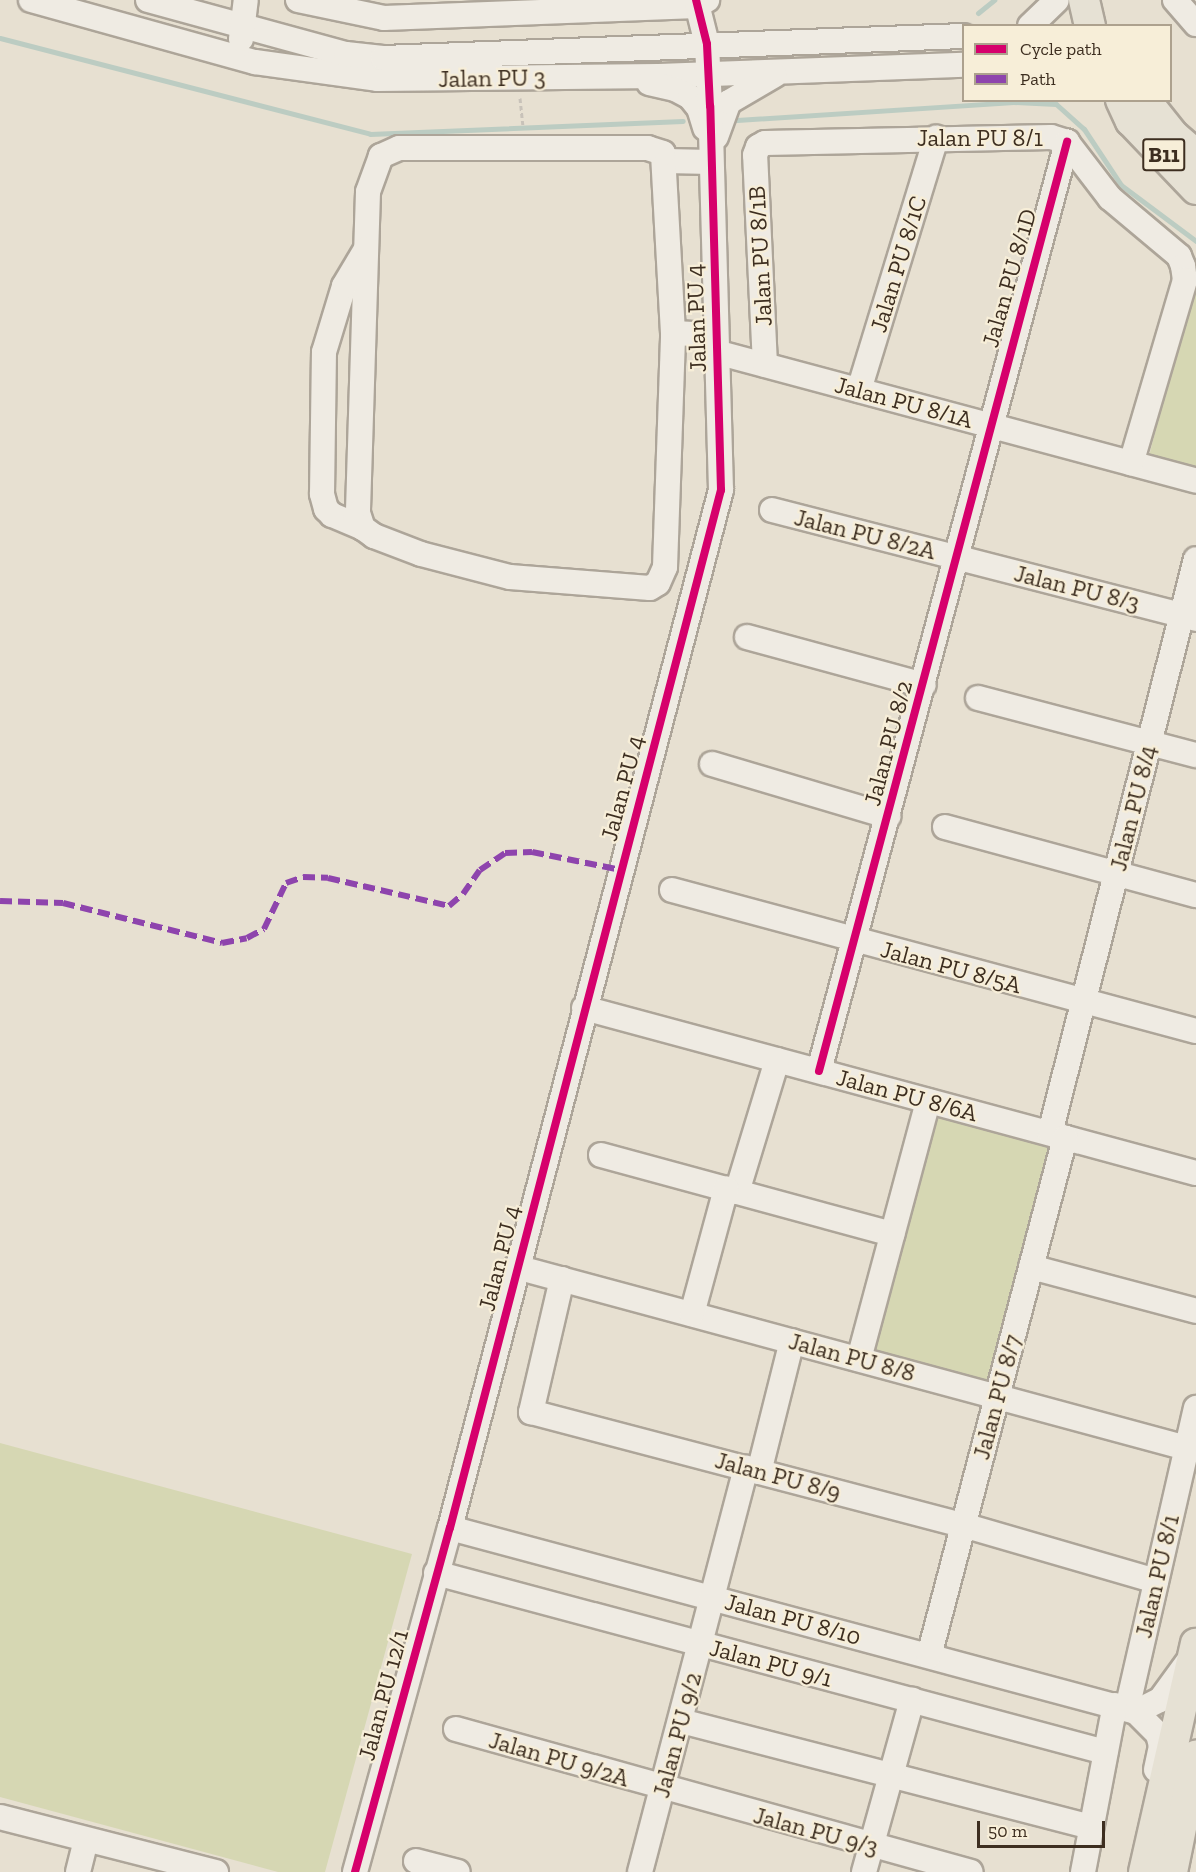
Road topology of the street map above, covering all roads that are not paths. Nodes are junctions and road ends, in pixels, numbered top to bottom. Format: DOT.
graph roads {
  1 [pos="31,0"];
  2 [pos="148,0"];
  3 [pos="246,0"];
  4 [pos="298,0"];
  5 [pos="1057,0"];
  6 [pos="1084,0"];
  7 [pos="1105,0"];
  8 [pos="1175,0"];
  9 [pos="700,2"];
  10 [pos="1032,24"];
  11 [pos="1090,24"];
  12 [pos="1111,24"];
  13 [pos="1196,24"];
  14 [pos="240,25"];
  15 [pos="160,33"];
  16 [pos="962,36"];
  17 [pos="707,44"];
  18 [pos="962,65"];
  19 [pos="782,72"];
  20 [pos="708,75"];
  21 [pos="341,76"];
  22 [pos="630,76"];
  23 [pos="1112,102"];
  24 [pos="1133,107"];
  25 [pos="936,138"];
  26 [pos="1067,142"];
  27 [pos="758,147"];
  28 [pos="1196,155"];
  29 [pos="711,157"];
  30 [pos="666,161"];
  31 [pos="1196,189"];
  32 [pos="366,249"];
  33 [pos="673,333"];
  34 [pos="716,344"];
  35 [pos="765,365"];
  36 [pos="859,390"];
  37 [pos="989,424"];
  38 [pos="1131,463"];
  39 [pos="1196,481"];
  40 [pos="772,510"];
  41 [pos="363,528"];
  42 [pos="958,557"];
  43 [pos="1196,560"];
  44 [pos="1189,617"];
  45 [pos="747,637"];
  46 [pos="924,684"];
  47 [pos="978,698"];
  48 [pos="1150,742"];
  49 [pos="1196,755"];
  50 [pos="712,764"];
  51 [pos="888,816"];
  52 [pos="945,828"];
  53 [pos="1116,874"];
  54 [pos="672,890"];
  55 [pos="1196,895"];
  56 [pos="854,941"];
  57 [pos="1082,1002"];
  58 [pos="584,1008"];
  59 [pos="1196,1031"];
  60 [pos="777,1060"];
  61 [pos="819,1071"];
  62 [pos="928,1101"];
  63 [pos="1057,1136"];
  64 [pos="601,1155"];
  65 [pos="1196,1173"];
  66 [pos="732,1191"];
  67 [pos="892,1234"];
  68 [pos="516,1267"];
  69 [pos="1031,1267"];
  70 [pos="562,1279"];
  71 [pos="1196,1311"];
  72 [pos="692,1314"];
  73 [pos="792,1341"];
  74 [pos="859,1359"];
  75 [pos="997,1396"];
  76 [pos="1196,1408"];
  77 [pos="1187,1448"];
  78 [pos="753,1470"];
  79 [pos="963,1525"];
  80 [pos="450,1528"];
  81 [pos="436,1573"];
  82 [pos="1156,1581"];
  83 [pos="713,1598"];
  84 [pos="701,1644"];
  85 [pos="1195,1649"];
  86 [pos="928,1656"];
  87 [pos="912,1700"];
  88 [pos="1126,1709"];
  89 [pos="681,1721"];
  90 [pos="456,1729"];
  91 [pos="1105,1752"];
  92 [pos="1196,1755"];
  93 [pos="891,1776"];
  94 [pos="662,1789"];
  95 [pos="0,1817"];
  96 [pos="1156,1818"];
  97 [pos="1091,1827"];
  98 [pos="86,1840"];
  99 [pos="871,1846"];
  100 [pos="416,1861"];
  101 [pos="78,1872"];
  102 [pos="216,1872"];
  103 [pos="355,1872"];
  104 [pos="458,1872"];
  105 [pos="640,1872"];
  106 [pos="864,1872"];
  107 [pos="971,1872"];
  108 [pos="1083,1872"];
  109 [pos="1144,1872"];
  110 [pos="1172,1872"];
  1 -- 15 [label="street, Jalan PU 3"];
  2 -- 14 [label="street, Jalan PU 3"];
  3 -- 14 [label="street"];
  4 -- 9 [label="street"];
  5 -- 10 [label="street"];
  6 -- 11 [label="main road"];
  7 -- 12 [label="main road"];
  8 -- 13 [label="street"];
  9 -- 17 [label="street, Jalan PU 4"];
  14 -- 15 [label="street"];
  14 -- 17 [label="street, Jalan PU 3"];
  14 -- 21 [label="street"];
  15 -- 21 [label="street, Jalan PU 3"];
  16 -- 17 [label="street, Jalan PU 3"];
  17 -- 20 [label="street, Jalan PU 4"];
  18 -- 19 [label="street, Jalan PU 3"];
  19 -- 20 [label="street, Jalan PU 3"];
  19 -- 29 [label="street"];
  20 -- 22 [label="street, Jalan PU 3"];
  20 -- 29 [label="street, Jalan PU 4"];
  21 -- 22 [label="street, Jalan PU 3"];
  22 -- 29 [label="street"];
  23 -- 24 [label="street"];
  24 -- 28 [label="main road, B11"];
  24 -- 31 [label="main road, B11"];
  25 -- 26 [label="street, Jalan PU 8/1"];
  25 -- 27 [label="street, Jalan PU 8/1"];
  25 -- 36 [label="street, Jalan PU 8/1C"];
  26 -- 37 [label="street, Jalan PU 8/1D"];
  26 -- 38 [label="street, Jalan PU 8/1"];
  27 -- 35 [label="street, Jalan PU 8/1B"];
  29 -- 30 [label="street"];
  29 -- 34 [label="street, Jalan PU 4"];
  30 -- 32 [label="street"];
  30 -- 33 [label="street"];
  32 -- 41 [label="street"];
  32 -- 41 [label="street"];
  33 -- 34 [label="street, Jalan PU 8/1A"];
  33 -- 41 [label="street"];
  34 -- 35 [label="street, Jalan PU 8/1A"];
  34 -- 58 [label="street, Jalan PU 4"];
  35 -- 36 [label="street, Jalan PU 8/1A"];
  36 -- 37 [label="street, Jalan PU 8/1A"];
  37 -- 38 [label="street, Jalan PU 8/1A"];
  37 -- 42 [label="street, Jalan PU 8/2"];
  38 -- 39 [label="street, Jalan PU 8/1A"];
  40 -- 42 [label="street, Jalan PU 8/2A"];
  42 -- 44 [label="street, Jalan PU 8/3"];
  42 -- 46 [label="street, Jalan PU 8/2"];
  43 -- 44 [label="street, Jalan PU 8/4"];
  44 -- 48 [label="street, Jalan PU 8/4"];
  45 -- 46 [label="street"];
  46 -- 51 [label="street, Jalan PU 8/2"];
  47 -- 48 [label="street"];
  48 -- 49 [label="street"];
  48 -- 53 [label="street, Jalan PU 8/4"];
  50 -- 51 [label="street"];
  51 -- 56 [label="street, Jalan PU 8/2"];
  52 -- 53 [label="street"];
  53 -- 55 [label="street"];
  53 -- 57 [label="street, Jalan PU 8/4"];
  54 -- 56 [label="street, Jalan PU 8/5A"];
  56 -- 57 [label="street, Jalan PU 8/5A"];
  56 -- 61 [label="street, Jalan PU 8/2"];
  57 -- 59 [label="street, Jalan PU 8/5A"];
  57 -- 63 [label="street, Jalan PU 8/4"];
  58 -- 60 [label="street, Jalan PU 8/6A"];
  58 -- 68 [label="street, Jalan PU 4"];
  60 -- 61 [label="street, Jalan PU 8/6A"];
  60 -- 66 [label="street"];
  61 -- 62 [label="street, Jalan PU 8/6A"];
  62 -- 63 [label="street, Jalan PU 8/6A"];
  62 -- 67 [label="street"];
  63 -- 65 [label="street, Jalan PU 8/6A"];
  63 -- 69 [label="street, Jalan PU 8/7"];
  64 -- 66 [label="street"];
  66 -- 67 [label="street"];
  66 -- 72 [label="street"];
  67 -- 74 [label="street"];
  68 -- 70 [label="street, Jalan PU 8/8"];
  68 -- 80 [label="street, Jalan PU 4"];
  69 -- 71 [label="street"];
  69 -- 75 [label="street, Jalan PU 8/7"];
  70 -- 72 [label="street, Jalan PU 8/8"];
  70 -- 78 [label="street, Jalan PU 8/9"];
  72 -- 73 [label="street, Jalan PU 8/8"];
  73 -- 74 [label="street, Jalan PU 8/8"];
  73 -- 78 [label="street, Jalan PU 9/2"];
  74 -- 75 [label="street, Jalan PU 8/8"];
  75 -- 77 [label="street, Jalan PU 8/8"];
  75 -- 79 [label="street, Jalan PU 8/7"];
  76 -- 77 [label="street, Jalan PU 8/1"];
  77 -- 82 [label="street, Jalan PU 8/1"];
  78 -- 79 [label="street, Jalan PU 8/9"];
  78 -- 83 [label="street, Jalan PU 9/2"];
  79 -- 82 [label="street, Jalan PU 8/9"];
  79 -- 86 [label="street, Jalan PU 8/7"];
  80 -- 81 [label="street, Jalan PU 12/1"];
  80 -- 83 [label="street, Jalan PU 8/10"];
  81 -- 84 [label="street, Jalan PU 9/1"];
  81 -- 103 [label="street, Jalan PU 12/1"];
  82 -- 88 [label="street, Jalan PU 8/1"];
  83 -- 84 [label="street, Jalan PU 9/2"];
  83 -- 86 [label="street, Jalan PU 8/10"];
  84 -- 87 [label="street, Jalan PU 9/1"];
  84 -- 89 [label="street, Jalan PU 9/2"];
  85 -- 88 [label="street"];
  85 -- 96 [label="main road"];
  86 -- 88 [label="street, Jalan PU 8/10"];
  87 -- 91 [label="street, Jalan PU 9/1"];
  87 -- 93 [label="street"];
  88 -- 91 [label="street"];
  88 -- 96 [label="street"];
  89 -- 93 [label="street"];
  89 -- 94 [label="street, Jalan PU 9/2"];
  90 -- 94 [label="street, Jalan PU 9/2A"];
  91 -- 97 [label="street"];
  92 -- 110 [label="main road"];
  93 -- 97 [label="street"];
  93 -- 99 [label="street"];
  94 -- 99 [label="street, Jalan PU 9/3"];
  94 -- 105 [label="street, Jalan PU 9/2"];
  95 -- 98 [label="street"];
  96 -- 109 [label="main road"];
  97 -- 108 [label="street"];
  98 -- 101 [label="street"];
  98 -- 102 [label="street"];
  99 -- 106 [label="street"];
  99 -- 107 [label="street, Jalan PU 9/3"];
  100 -- 104 [label="street"];
}
